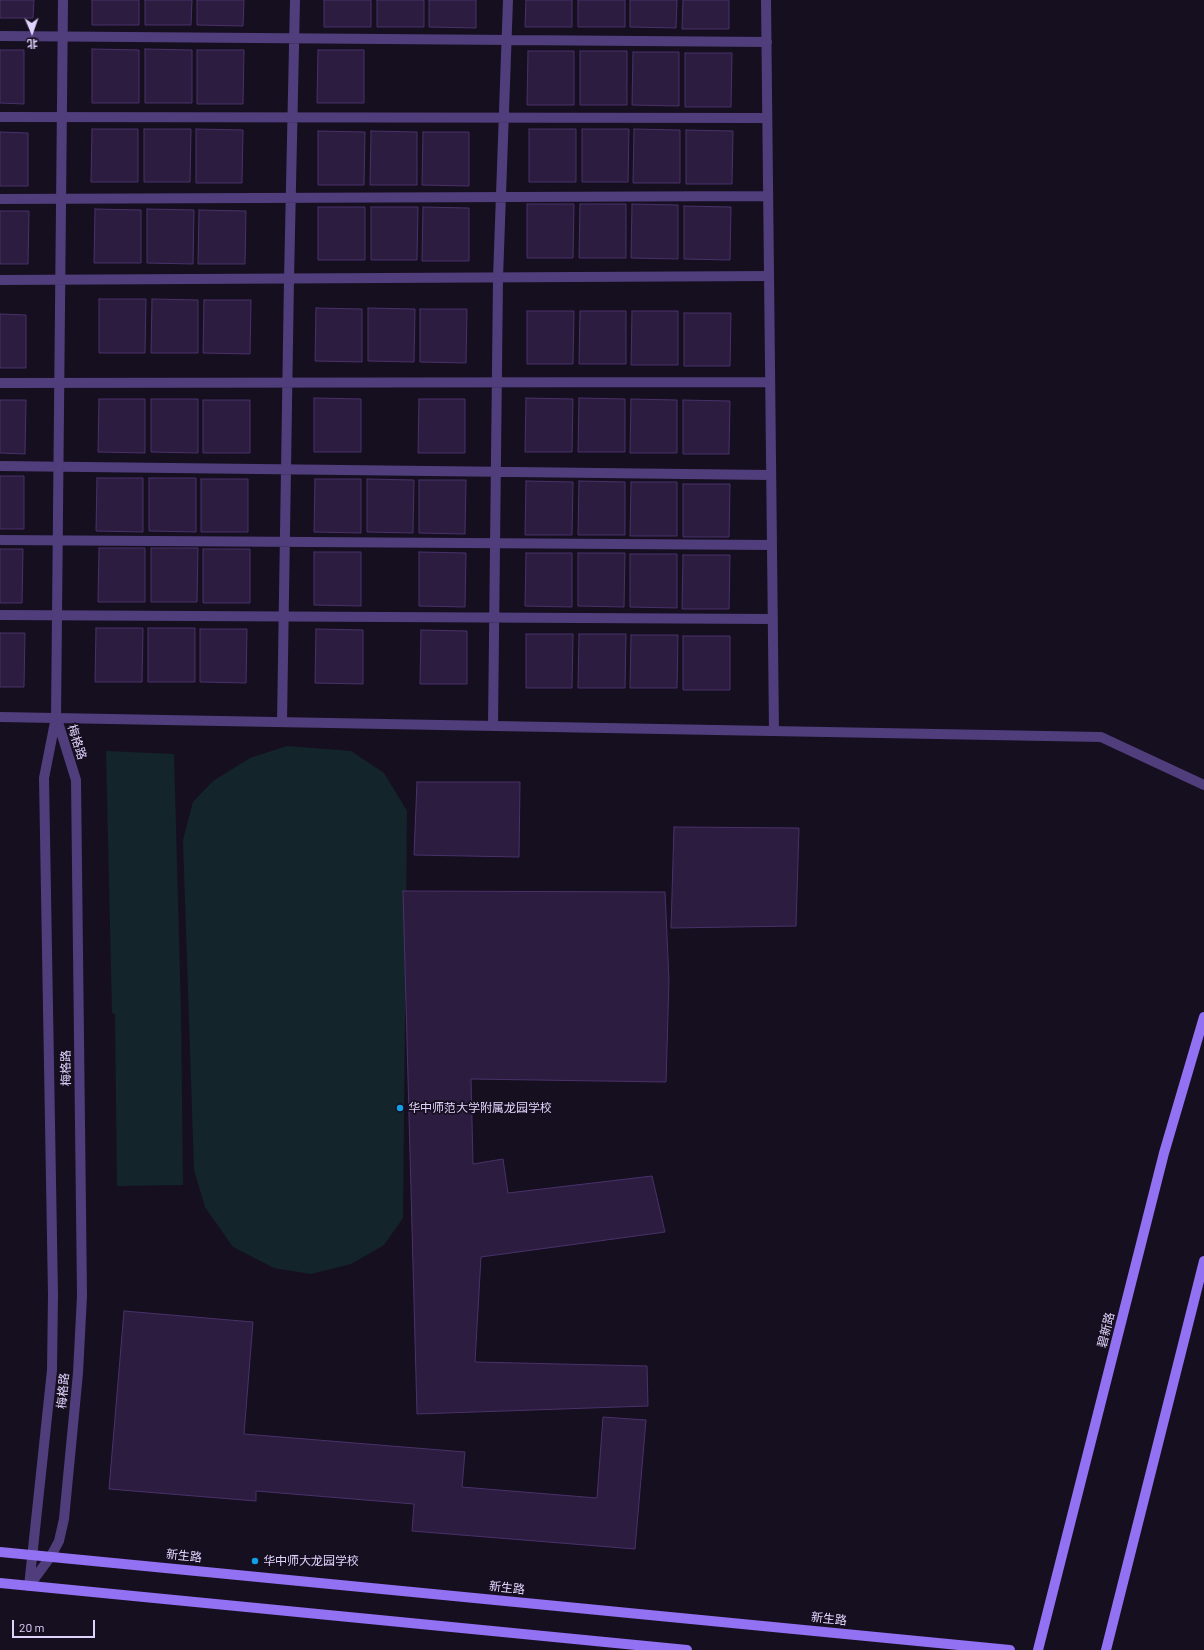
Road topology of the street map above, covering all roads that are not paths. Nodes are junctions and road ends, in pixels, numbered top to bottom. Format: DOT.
graph roads {
  1 [pos="63,0"];
  2 [pos="295,0"];
  3 [pos="508,0"];
  4 [pos="766,0"];
  5 [pos="0,36"];
  6 [pos="62,36"];
  7 [pos="294,38"];
  8 [pos="507,40"];
  9 [pos="767,42"];
  10 [pos="0,117"];
  11 [pos="62,117"];
  12 [pos="292,117"];
  13 [pos="504,118"];
  14 [pos="767,118"];
  15 [pos="768,196"];
  16 [pos="501,197"];
  17 [pos="290,198"];
  18 [pos="0,199"];
  19 [pos="61,199"];
  20 [pos="769,276"];
  21 [pos="498,278"];
  22 [pos="288,279"];
  23 [pos="0,280"];
  24 [pos="60,280"];
  25 [pos="497,382"];
  26 [pos="770,382"];
  27 [pos="59,383"];
  28 [pos="287,383"];
  29 [pos="0,384"];
  30 [pos="0,466"];
  31 [pos="59,467"];
  32 [pos="286,470"];
  33 [pos="496,472"];
  34 [pos="771,475"];
  35 [pos="0,540"];
  36 [pos="58,540"];
  37 [pos="284,541"];
  38 [pos="495,543"];
  39 [pos="772,545"];
  40 [pos="0,615"];
  41 [pos="57,615"];
  42 [pos="283,617"];
  43 [pos="494,618"];
  44 [pos="772,619"];
  45 [pos="0,717"];
  46 [pos="56,717"];
  47 [pos="282,722"];
  48 [pos="494,726"];
  49 [pos="774,731"];
  50 [pos="1204,785"];
  51 [pos="1204,1017"];
  52 [pos="1204,1261"];
  53 [pos="0,1552"];
  54 [pos="33,1555"];
  55 [pos="51,1556"];
  56 [pos="0,1584"];
  57 [pos="29,1586"];
  58 [pos="687,1650"];
  59 [pos="1010,1650"];
  60 [pos="1038,1650"];
  61 [pos="1106,1650"];
  1 -- 6 [label="street"];
  2 -- 7 [label="street"];
  3 -- 8 [label="street"];
  4 -- 9 [label="street"];
  5 -- 6 [label="street"];
  6 -- 7 [label="street"];
  6 -- 11 [label="street"];
  7 -- 8 [label="street"];
  7 -- 12 [label="street"];
  8 -- 9 [label="street"];
  8 -- 13 [label="street"];
  9 -- 14 [label="street"];
  10 -- 11 [label="street"];
  11 -- 12 [label="street"];
  11 -- 19 [label="street"];
  12 -- 13 [label="street"];
  12 -- 17 [label="street"];
  13 -- 14 [label="street"];
  13 -- 16 [label="street"];
  14 -- 15 [label="street"];
  15 -- 16 [label="street"];
  15 -- 20 [label="street"];
  16 -- 17 [label="street"];
  16 -- 21 [label="street"];
  17 -- 19 [label="street"];
  17 -- 22 [label="street"];
  18 -- 19 [label="street"];
  19 -- 24 [label="street"];
  20 -- 21 [label="street"];
  20 -- 26 [label="street"];
  21 -- 22 [label="street"];
  21 -- 25 [label="street"];
  22 -- 24 [label="street"];
  22 -- 28 [label="street"];
  23 -- 24 [label="street"];
  24 -- 27 [label="street"];
  25 -- 26 [label="street"];
  25 -- 28 [label="street"];
  25 -- 33 [label="street"];
  26 -- 34 [label="street"];
  27 -- 28 [label="street"];
  27 -- 29 [label="street"];
  27 -- 31 [label="street"];
  28 -- 32 [label="street"];
  30 -- 31 [label="street"];
  31 -- 32 [label="street"];
  31 -- 36 [label="street"];
  32 -- 33 [label="street"];
  32 -- 37 [label="street"];
  33 -- 34 [label="street"];
  33 -- 38 [label="street"];
  34 -- 39 [label="street"];
  35 -- 36 [label="street"];
  36 -- 37 [label="street"];
  36 -- 41 [label="street"];
  37 -- 38 [label="street"];
  37 -- 42 [label="street"];
  38 -- 39 [label="street"];
  38 -- 43 [label="street"];
  39 -- 44 [label="street"];
  40 -- 41 [label="street"];
  41 -- 42 [label="street"];
  41 -- 46 [label="street"];
  42 -- 43 [label="street"];
  42 -- 47 [label="street"];
  43 -- 44 [label="street"];
  43 -- 48 [label="street"];
  44 -- 49 [label="street"];
  45 -- 46 [label="street"];
  46 -- 47 [label="street"];
  46 -- 54 [label="street, 梅格路"];
  46 -- 55 [label="street, 梅格路"];
  47 -- 48 [label="street"];
  48 -- 49 [label="street"];
  49 -- 50 [label="street"];
  51 -- 60 [label="main road, 碧新路"];
  52 -- 61 [label="main road"];
  53 -- 54 [label="main road, 新生路"];
  54 -- 55 [label="main road, 新生路"];
  54 -- 57 [label="street, 梅格路"];
  55 -- 57 [label="street, 梅格路"];
  55 -- 59 [label="main road, 新生路"];
  56 -- 57 [label="main road"];
  57 -- 58 [label="main road"];
}
